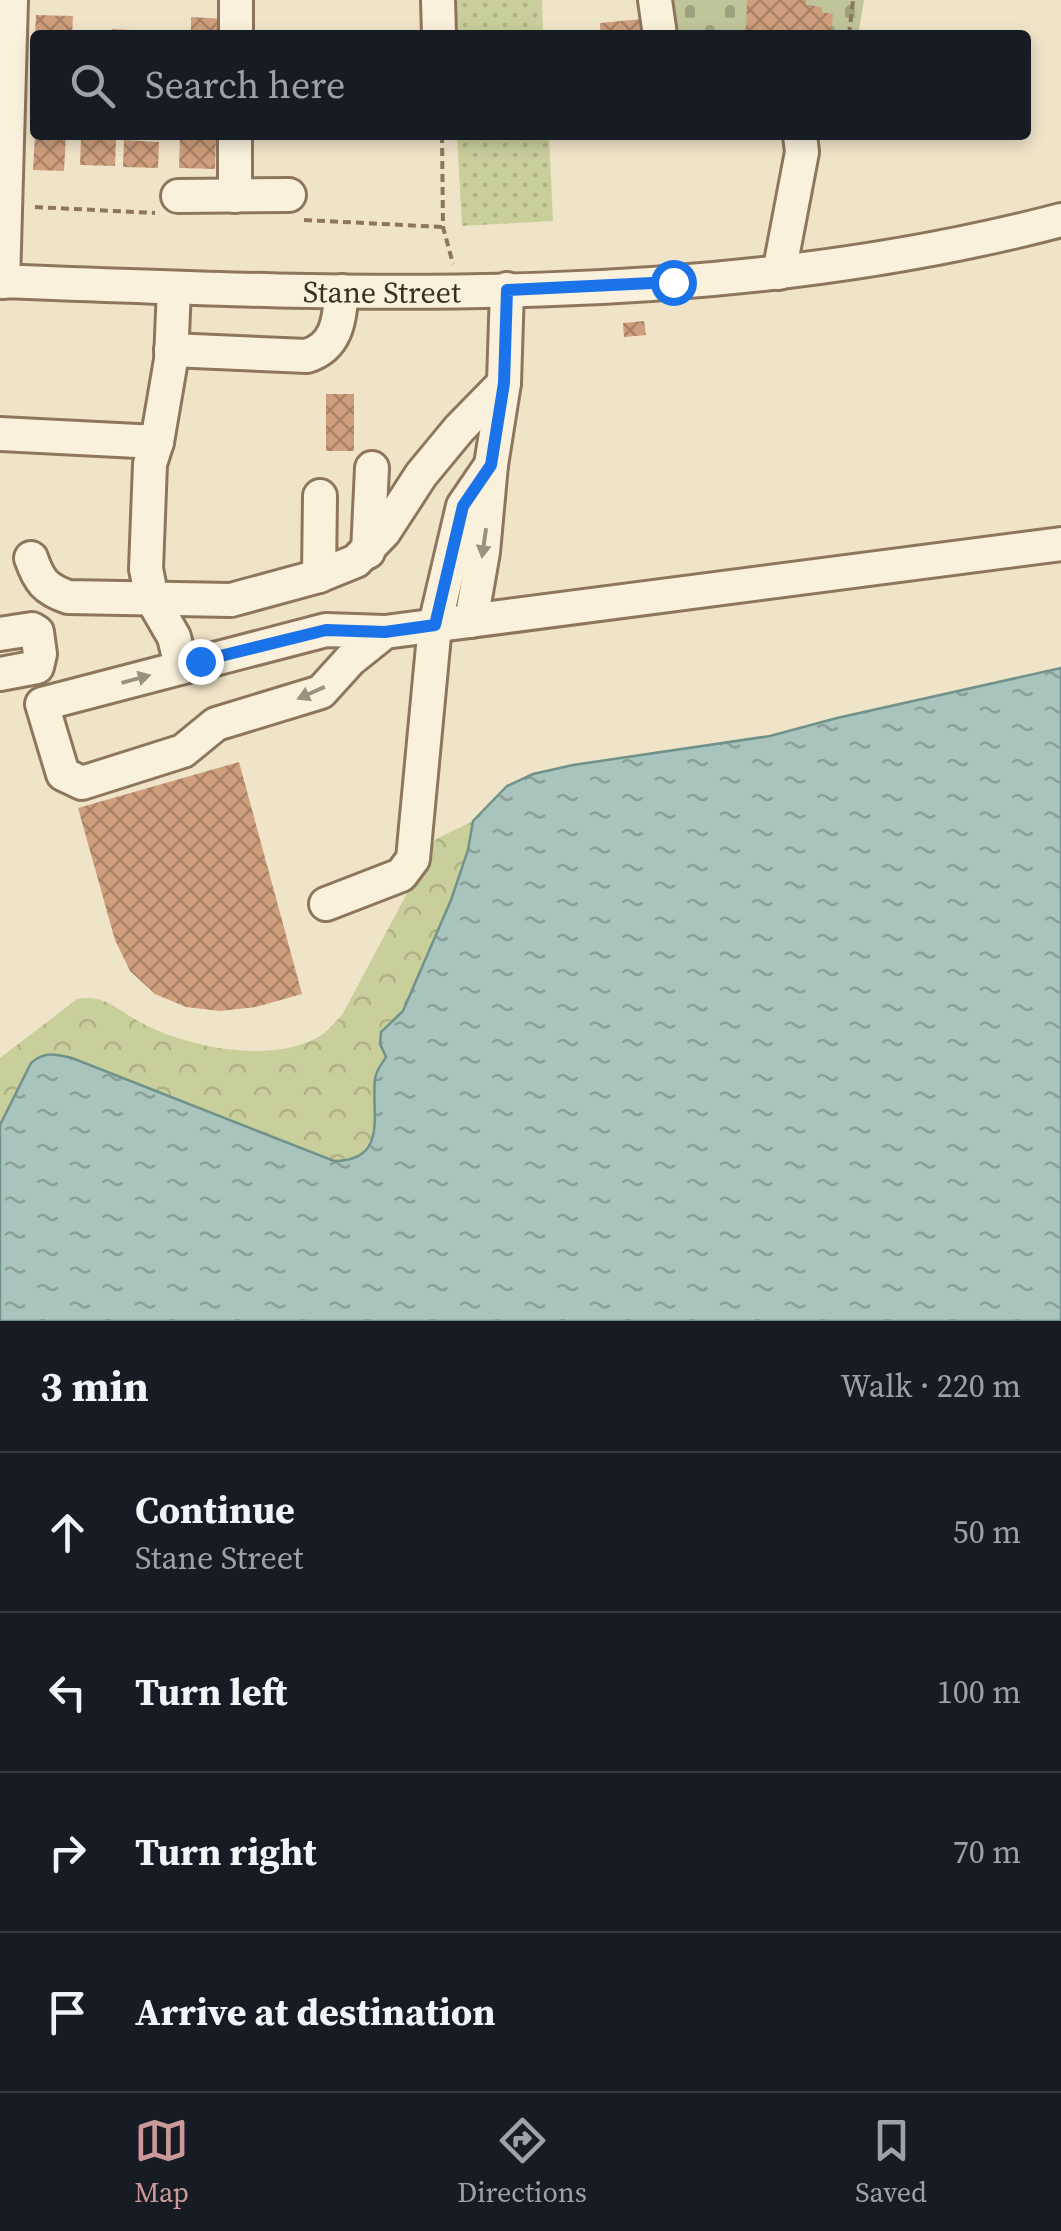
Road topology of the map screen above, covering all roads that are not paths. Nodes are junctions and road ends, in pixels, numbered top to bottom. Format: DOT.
graph roads {
  1 [pos="12,0"];
  2 [pos="236,0"];
  3 [pos="438,0"];
  4 [pos="656,0"];
  5 [pos="236,30"];
  6 [pos="440,30"];
  7 [pos="659,30"];
  8 [pos="235,140"];
  9 [pos="801,140"];
  10 [pos="289,195"];
  11 [pos="178,196"];
  12 [pos="235,196"];
  13 [pos="1061,220"];
  14 [pos="779,273"];
  15 [pos="1,282"];
  16 [pos="174,288"];
  17 [pos="507,290"];
  18 [pos="342,291"];
  19 [pos="172,350"];
  20 [pos="504,383"];
  21 [pos="0,434"];
  22 [pos="158,442"];
  23 [pos="491,465"];
  24 [pos="372,468"];
  25 [pos="320,496"];
  26 [pos="1061,544"];
  27 [pos="368,552"];
  28 [pos="31,558"];
  29 [pos="320,576"];
  30 [pos="152,599"];
  31 [pos="471,620"];
  32 [pos="435,625"];
  33 [pos="385,632"];
  34 [pos="0,634"];
  35 [pos="181,666"];
  36 [pos="0,674"];
  37 [pos="326,904"];
  1 -- 15 [label="street"];
  2 -- 5 [label="street"];
  3 -- 6 [label="street"];
  4 -- 7 [label="street"];
  8 -- 12 [label="street"];
  9 -- 14 [label="street"];
  10 -- 12 [label="street"];
  11 -- 12 [label="street"];
  13 -- 14 [label="street, Stane Street"];
  14 -- 17 [label="street, Stane Street"];
  15 -- 16 [label="street, Stane Street"];
  16 -- 18 [label="street, Stane Street"];
  16 -- 19 [label="street"];
  17 -- 18 [label="street, Stane Street"];
  17 -- 20 [label="street"];
  18 -- 19 [label="street"];
  19 -- 22 [label="street"];
  20 -- 23 [label="street"];
  20 -- 27 [label="street"];
  21 -- 22 [label="street"];
  22 -- 30 [label="street"];
  23 -- 31 [label="street, one-way"];
  23 -- 32 [label="street"];
  24 -- 27 [label="street"];
  25 -- 29 [label="street"];
  26 -- 31 [label="street"];
  27 -- 29 [label="street"];
  28 -- 30 [label="street"];
  29 -- 30 [label="street"];
  30 -- 35 [label="street"];
  31 -- 32 [label="street"];
  32 -- 33 [label="street"];
  32 -- 37 [label="street"];
  33 -- 35 [label="street"];
  33 -- 35 [label="street, one-way"];
  34 -- 36 [label="street"];
}
